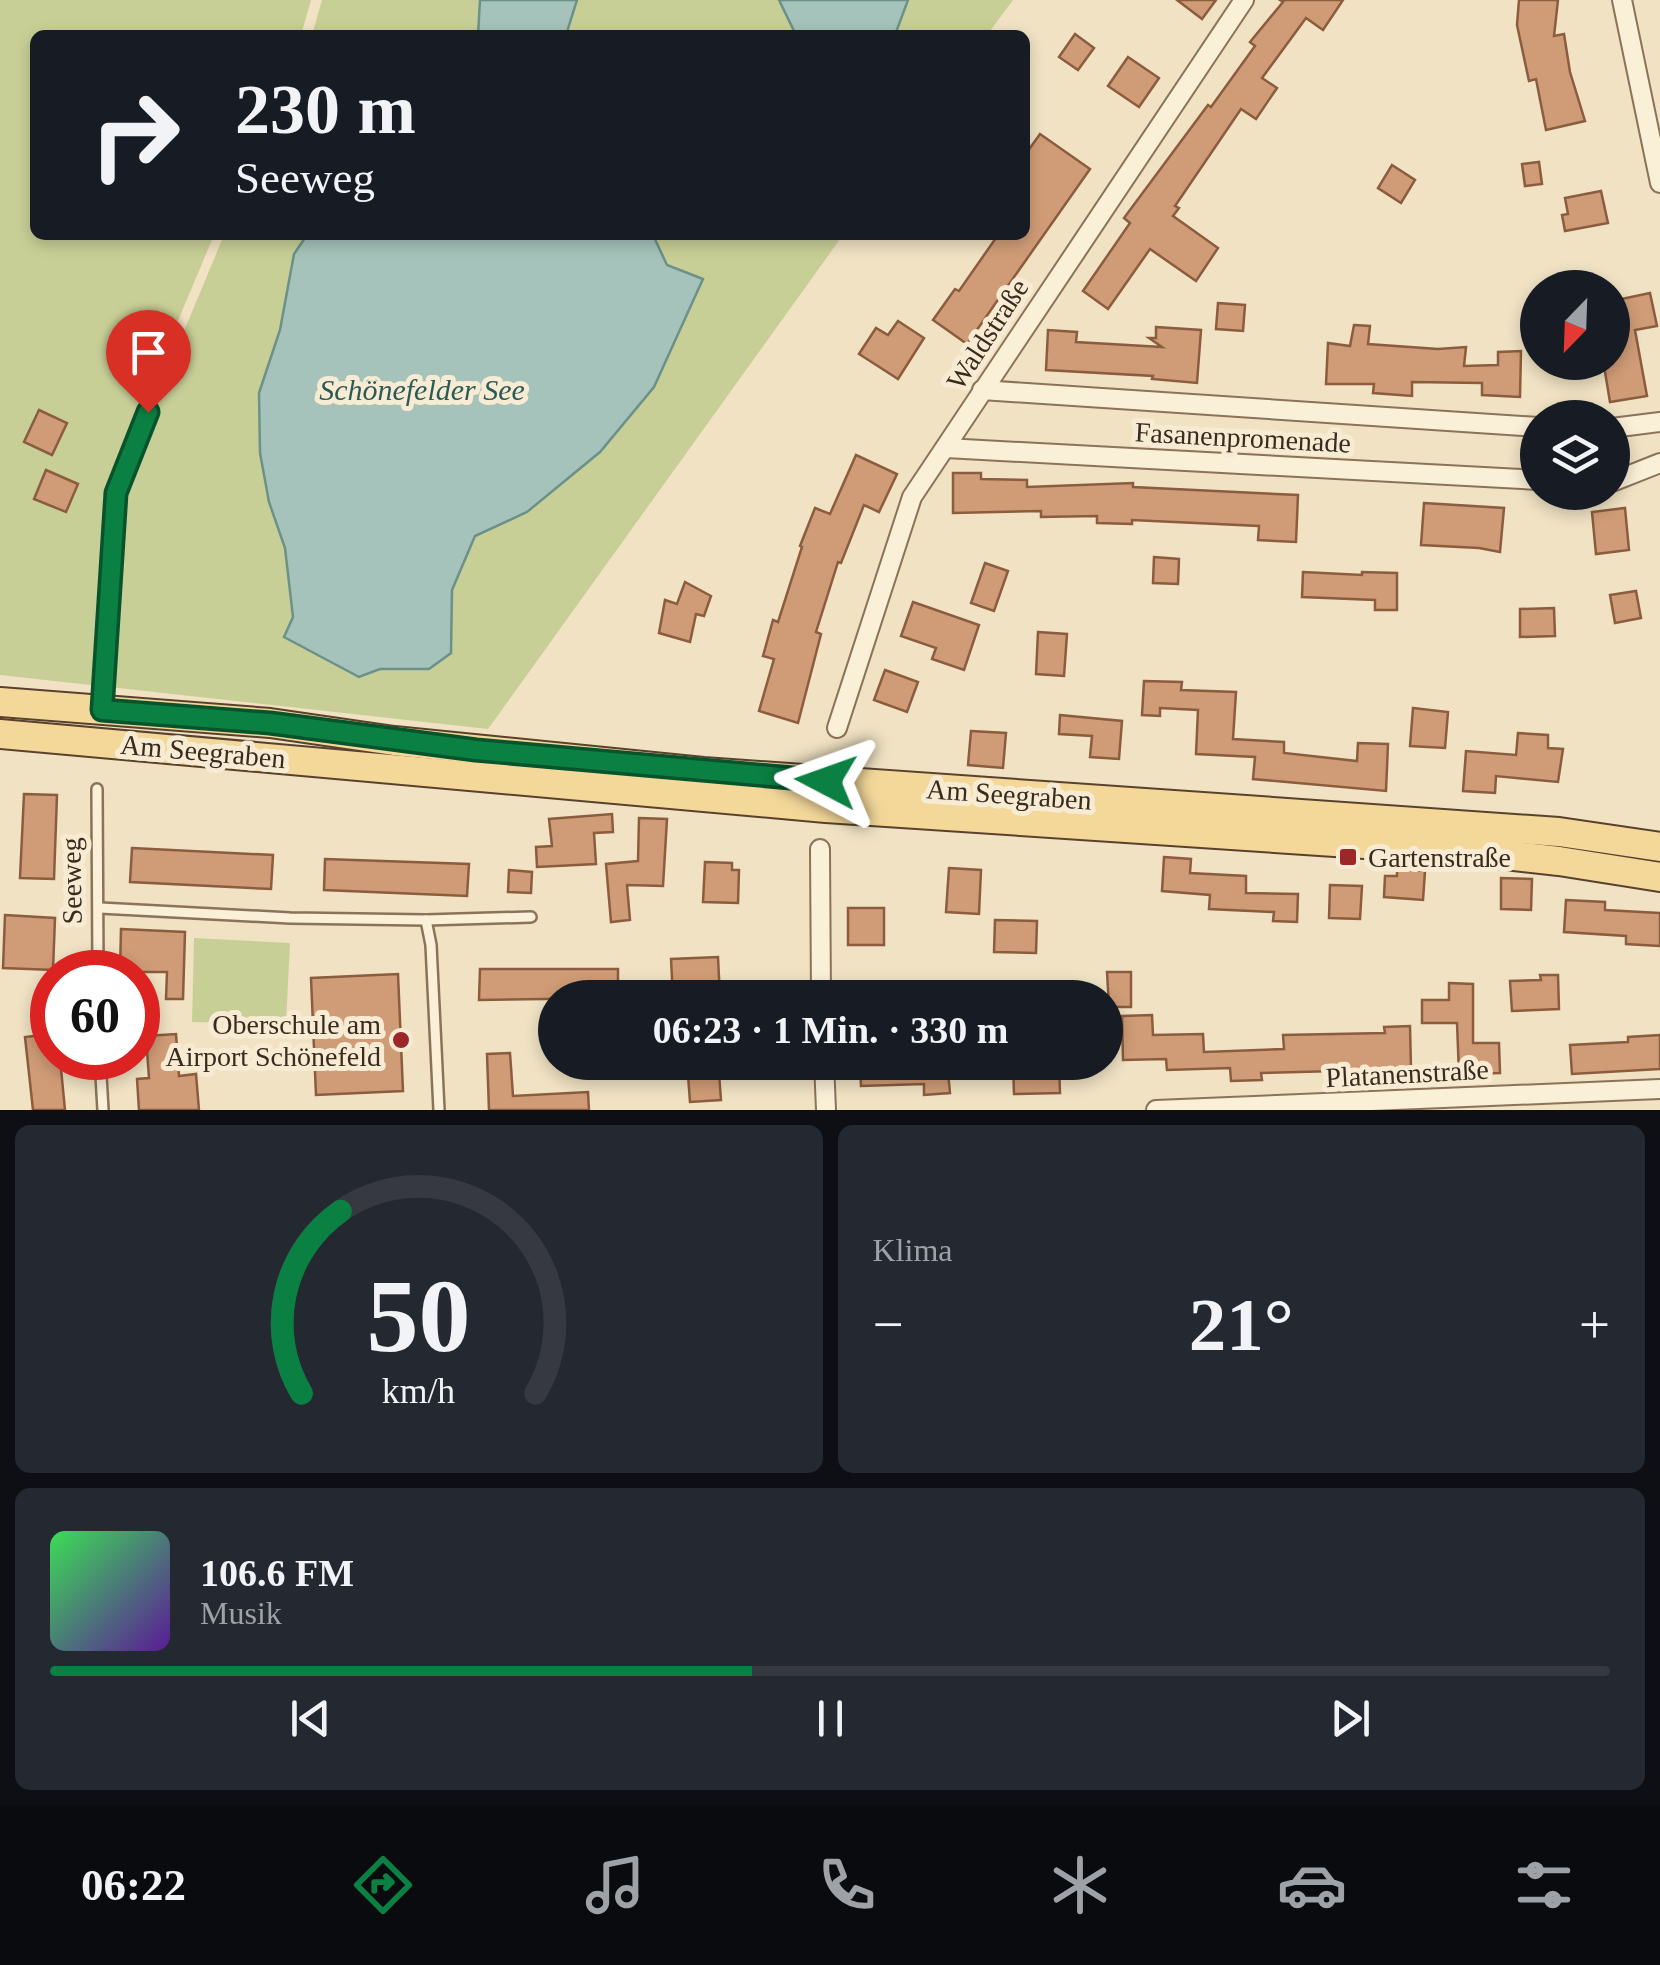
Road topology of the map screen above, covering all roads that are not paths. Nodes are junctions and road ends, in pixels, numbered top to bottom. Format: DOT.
graph roads {
  1 [pos="1244,0"];
  2 [pos="1622,0"];
  3 [pos="1660,183"];
  4 [pos="982,390"];
  5 [pos="148,412"];
  6 [pos="1660,422"];
  7 [pos="1520,426"];
  8 [pos="1630,426"];
  9 [pos="946,448"];
  10 [pos="1660,464"];
  11 [pos="1630,475"];
  12 [pos="1520,479"];
  13 [pos="0,702"];
  14 [pos="102,710"];
  15 [pos="837,728"];
  16 [pos="0,734"];
  17 [pos="97,789"];
  18 [pos="1660,847"];
  19 [pos="820,850"];
  20 [pos="1660,877"];
  21 [pos="100,908"];
  22 [pos="530,917"];
  23 [pos="426,920"];
  24 [pos="99,950"];
  25 [pos="821,980"];
  26 [pos="102,1080"];
  27 [pos="825,1080"];
  28 [pos="1660,1089"];
  29 [pos="104,1110"];
  30 [pos="439,1110"];
  31 [pos="826,1110"];
  32 [pos="1156,1110"];
  1 -- 4 [label="street, Waldstraße"];
  2 -- 3 [label="street"];
  4 -- 7 [label="street, Fasanenpromenade"];
  4 -- 9 [label="street, Waldstraße"];
  5 -- 14 [label="street"];
  6 -- 8 [label="street"];
  9 -- 12 [label="street, Fasanenpromenade"];
  9 -- 15 [label="street, Waldstraße"];
  10 -- 11 [label="street"];
  13 -- 14 [label="main road, Am Seegraben"];
  14 -- 18 [label="main road, Am Seegraben"];
  16 -- 20 [label="main road, Am Seegraben"];
  17 -- 21 [label="lane, Seeweg"];
  19 -- 25 [label="street"];
  21 -- 23 [label="lane"];
  21 -- 24 [label="lane, Seeweg"];
  22 -- 23 [label="lane"];
  23 -- 30 [label="lane"];
  26 -- 29 [label="lane"];
  27 -- 31 [label="street"];
  28 -- 32 [label="street, Platanenstraße"];
}
